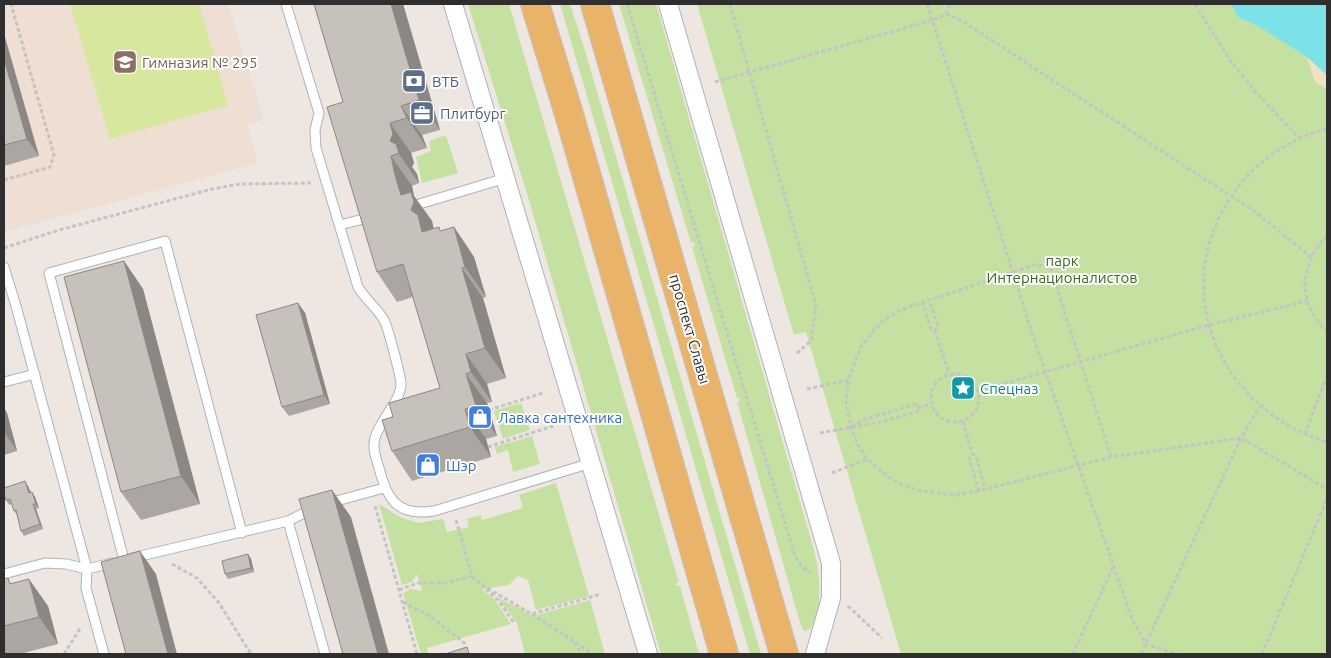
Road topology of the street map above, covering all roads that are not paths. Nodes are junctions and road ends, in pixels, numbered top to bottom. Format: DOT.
graph roads {
  1 [pos="286,4"];
  2 [pos="453,4"];
  3 [pos="535,4"];
  4 [pos="595,4"];
  5 [pos="668,4"];
  6 [pos="506,178"];
  7 [pos="416,205"];
  8 [pos="372,217"];
  9 [pos="340,225"];
  10 [pos="4,268"];
  11 [pos="35,374"];
  12 [pos="4,382"];
  13 [pos="591,462"];
  14 [pos="384,488"];
  15 [pos="288,521"];
  16 [pos="242,533"];
  17 [pos="124,560"];
  18 [pos="86,569"];
  19 [pos="4,574"];
  20 [pos="104,654"];
  21 [pos="324,654"];
  22 [pos="648,654"];
  23 [pos="724,654"];
  24 [pos="784,654"];
  25 [pos="815,654"];
  1 -- 9 [label="lane"];
  2 -- 6 [label="street"];
  3 -- 23 [label="main road"];
  4 -- 24 [label="main road, проспект Славы"];
  5 -- 25 [label="street"];
  6 -- 7 [label="lane"];
  6 -- 13 [label="street"];
  8 -- 9 [label="lane"];
  9 -- 14 [label="lane"];
  10 -- 11 [label="lane"];
  11 -- 12 [label="lane"];
  11 -- 18 [label="lane"];
  13 -- 14 [label="lane"];
  13 -- 22 [label="street"];
  14 -- 15 [label="lane"];
  15 -- 16 [label="lane"];
  15 -- 21 [label="lane"];
  16 -- 17 [label="lane"];
  16 -- 17 [label="lane"];
  17 -- 18 [label="lane"];
  18 -- 19 [label="lane"];
  18 -- 20 [label="lane"];
}
